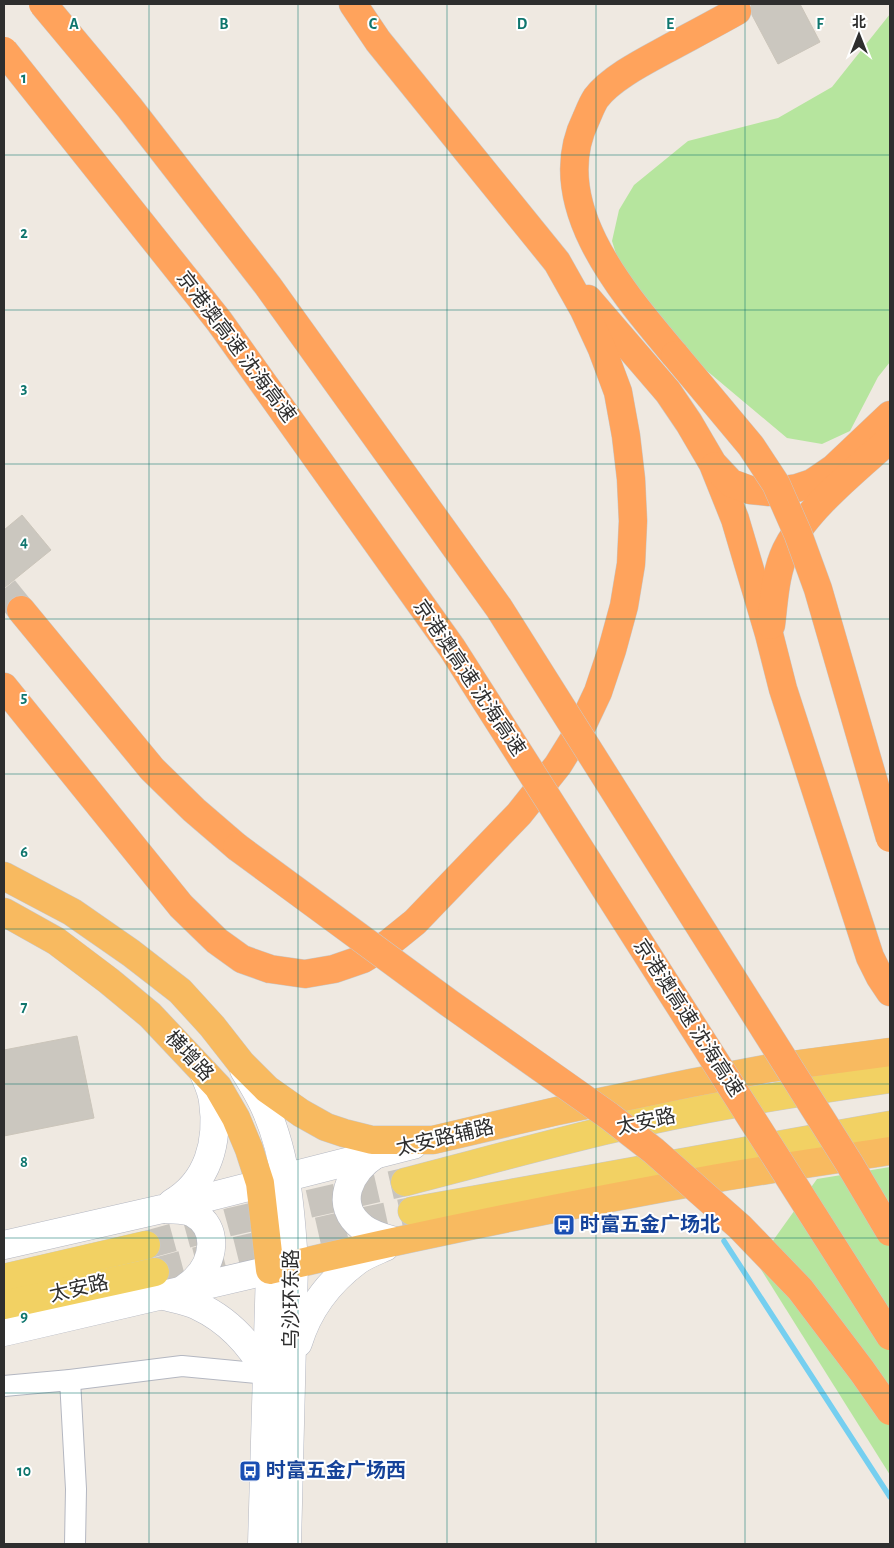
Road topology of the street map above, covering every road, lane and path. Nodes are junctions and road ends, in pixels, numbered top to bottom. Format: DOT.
graph roads {
  1 [pos="43,4"];
  2 [pos="353,4"];
  3 [pos="737,11"];
  4 [pos="4,51"];
  5 [pos="556,262"];
  6 [pos="890,415"];
  7 [pos="890,440"];
  8 [pos="713,464"];
  9 [pos="21,610"];
  10 [pos="769,634"];
  11 [pos="4,687"];
  12 [pos="890,838"];
  13 [pos="4,876"];
  14 [pos="4,912"];
  15 [pos="890,992"];
  16 [pos="890,1052"];
  17 [pos="241,1064"];
  18 [pos="203,1070"];
  19 [pos="890,1079"];
  20 [pos="890,1125"];
  21 [pos="433,1140"];
  22 [pos="890,1151"];
  23 [pos="377,1154"];
  24 [pos="273,1180"];
  25 [pos="405,1182"];
  26 [pos="162,1209"];
  27 [pos="412,1211"];
  28 [pos="890,1232"];
  29 [pos="395,1242"];
  30 [pos="4,1245"];
  31 [pos="146,1245"];
  32 [pos="282,1267"];
  33 [pos="4,1278"];
  34 [pos="166,1286"];
  35 [pos="4,1306"];
  36 [pos="4,1332"];
  37 [pos="890,1336"];
  38 [pos="279,1369"];
  39 [pos="70,1380"];
  40 [pos="4,1386"];
  41 [pos="890,1411"];
  42 [pos="75,1544"];
  43 [pos="262,1544"];
  44 [pos="287,1544"];
  1 -- 28 [label="highway, bridge"];
  2 -- 5 [label="highway"];
  3 -- 12 [label="highway, bridge"];
  4 -- 37 [label="highway, 京港澳高速 沈海高速, bridge"];
  5 -- 8 [label="highway"];
  5 -- 11 [label="highway"];
  6 -- 8 [label="highway"];
  7 -- 10 [label="highway"];
  8 -- 10 [label="highway"];
  9 -- 41 [label="highway, bridge"];
  10 -- 15 [label="highway"];
  13 -- 17 [label="highway, 横增路"];
  14 -- 18 [label="highway, 横增路"];
  16 -- 21 [label="highway, 太安路辅路"];
  17 -- 21 [label="highway, 横增路"];
  17 -- 24 [label="main road"];
  18 -- 24 [label="highway, 横增路"];
  18 -- 26 [label="main road"];
  19 -- 25 [label="main road, 太安路"];
  20 -- 27 [label="main road"];
  21 -- 23 [label="main road, 太安路辅路"];
  22 -- 29 [label="highway"];
  23 -- 24 [label="main road, 太安路辅路"];
  23 -- 29 [label="main road"];
  24 -- 26 [label="main road, 太安路辅路"];
  24 -- 32 [label="highway, 横增路"];
  26 -- 30 [label="main road, 太安路辅路"];
  26 -- 34 [label="main road"];
  29 -- 32 [label="highway"];
  29 -- 38 [label="main road"];
  31 -- 33 [label="main road, 太安路"];
  32 -- 34 [label="main road"];
  32 -- 38 [label="main road, 乌沙环东路"];
  34 -- 35 [label="main road, 太安路"];
  34 -- 36 [label="main road"];
  34 -- 38 [label="main road"];
  38 -- 39 [label="street"];
  38 -- 43 [label="main road, 乌沙环东路"];
  38 -- 44 [label="main road, 乌沙环东路"];
  39 -- 40 [label="street"];
  39 -- 42 [label="street"];
}
